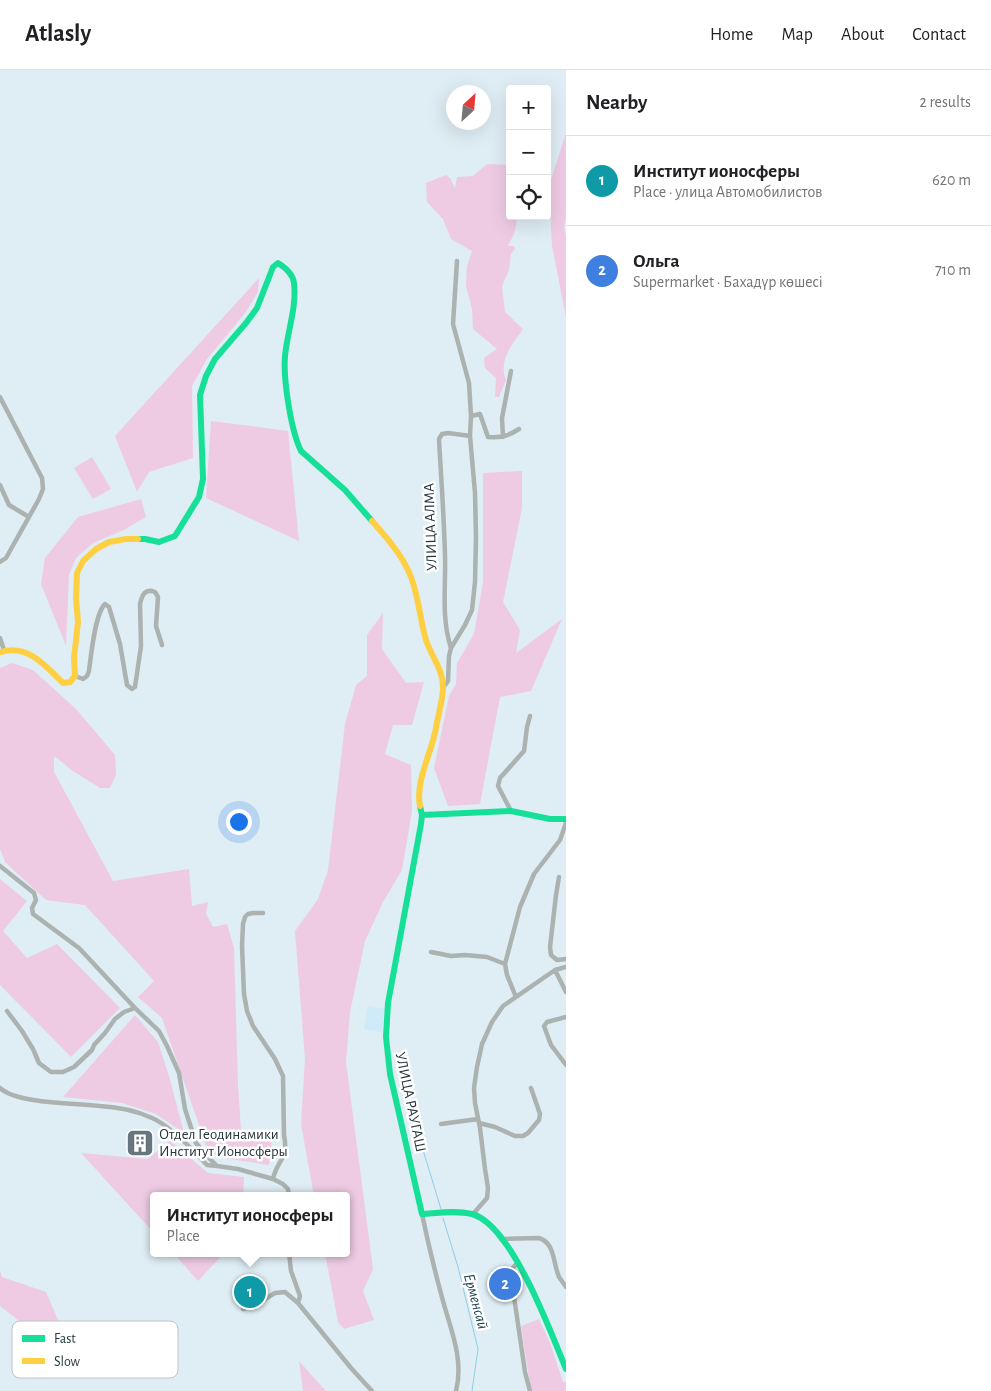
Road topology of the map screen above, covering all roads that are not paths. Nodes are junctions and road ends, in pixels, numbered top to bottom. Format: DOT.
graph roads {
  1 [pos="457,261"];
  2 [pos="511,371"];
  3 [pos="0,397"];
  4 [pos="471,416"];
  5 [pos="520,429"];
  6 [pos="470,436"];
  7 [pos="504,437"];
  8 [pos="0,485"];
  9 [pos="29,517"];
  10 [pos="0,562"];
  11 [pos="0,638"];
  12 [pos="162,645"];
  13 [pos="451,648"];
  14 [pos="2,651"];
  15 [pos="75,676"];
  16 [pos="443,688"];
  17 [pos="530,716"];
  18 [pos="511,811"];
  19 [pos="422,816"];
  20 [pos="566,821"];
  21 [pos="0,866"];
  22 [pos="559,878"];
  23 [pos="263,913"];
  24 [pos="431,952"];
  25 [pos="566,959"];
  26 [pos="506,964"];
  27 [pos="566,966"];
  28 [pos="555,970"];
  29 [pos="566,992"];
  30 [pos="516,997"];
  31 [pos="135,1008"];
  32 [pos="7,1012"];
  33 [pos="566,1017"];
  34 [pos="566,1065"];
  35 [pos="0,1088"];
  36 [pos="531,1088"];
  37 [pos="479,1121"];
  38 [pos="441,1124"];
  39 [pos="217,1166"];
  40 [pos="272,1179"];
  41 [pos="288,1192"];
  42 [pos="422,1214"];
  43 [pos="473,1214"];
  44 [pos="501,1239"];
  45 [pos="289,1257"];
  46 [pos="518,1262"];
  47 [pos="566,1288"];
  48 [pos="298,1303"];
  49 [pos="243,1309"];
  50 [pos="566,1369"];
  51 [pos="372,1391"];
  52 [pos="456,1391"];
  53 [pos="530,1391"];
  1 -- 4 [label="street"];
  2 -- 7 [label="street"];
  3 -- 9 [label="street"];
  4 -- 6 [label="street"];
  4 -- 7 [label="street"];
  5 -- 7 [label="street"];
  6 -- 13 [label="street"];
  6 -- 13 [label="street, УЛИЦА АЛМА"];
  8 -- 9 [label="street"];
  9 -- 10 [label="street"];
  11 -- 14 [label="street"];
  12 -- 15 [label="street"];
  13 -- 16 [label="street"];
  14 -- 15 [label="street"];
  15 -- 16 [label="street"];
  16 -- 19 [label="street, УЛИЦА РАУГАШ"];
  17 -- 18 [label="street"];
  18 -- 19 [label="street"];
  18 -- 20 [label="street"];
  19 -- 42 [label="street, УЛИЦА РАУГАШ"];
  20 -- 26 [label="street"];
  21 -- 31 [label="street"];
  22 -- 25 [label="street"];
  23 -- 40 [label="street"];
  24 -- 26 [label="street"];
  26 -- 30 [label="street"];
  27 -- 28 [label="street"];
  28 -- 29 [label="street"];
  28 -- 30 [label="street"];
  30 -- 37 [label="street"];
  31 -- 32 [label="street"];
  31 -- 39 [label="street"];
  33 -- 34 [label="street"];
  35 -- 39 [label="street"];
  36 -- 37 [label="street"];
  37 -- 38 [label="street"];
  37 -- 43 [label="street"];
  39 -- 40 [label="street"];
  40 -- 41 [label="street"];
  42 -- 43 [label="street"];
  42 -- 52 [label="street, УЛИЦА РАУГАШ"];
  43 -- 44 [label="street"];
  44 -- 46 [label="street"];
  44 -- 47 [label="street"];
  45 -- 48 [label="street"];
  46 -- 50 [label="street"];
  46 -- 53 [label="street"];
  48 -- 49 [label="street"];
  48 -- 51 [label="street"];
}
